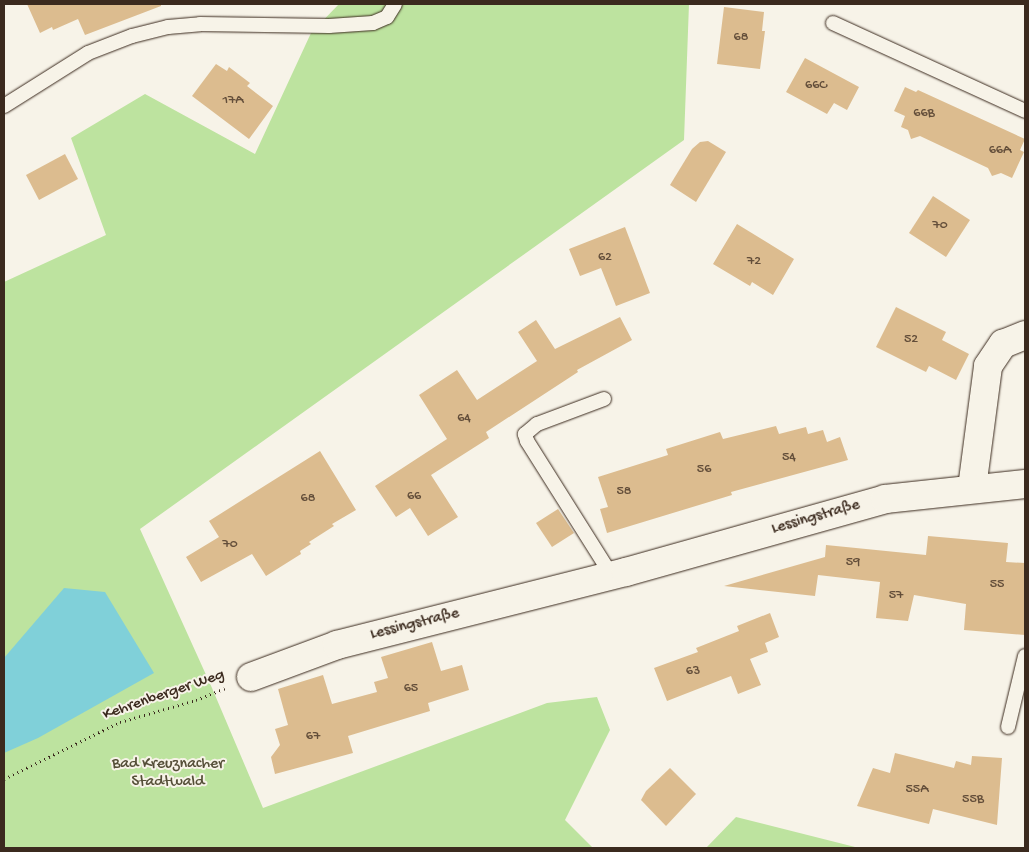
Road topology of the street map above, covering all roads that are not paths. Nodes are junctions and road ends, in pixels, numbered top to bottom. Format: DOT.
graph roads {
  1 [pos="395,4"];
  2 [pos="833,23"];
  3 [pos="4,106"];
  4 [pos="1025,111"];
  5 [pos="1025,335"];
  6 [pos="604,399"];
  7 [pos="1025,484"];
  8 [pos="972,488"];
  9 [pos="612,576"];
  10 [pos="1025,656"];
  11 [pos="251,677"];
  12 [pos="1008,727"];
  1 -- 3 [label="lane"];
  2 -- 4 [label="lane"];
  5 -- 8 [label="street"];
  6 -- 9 [label="lane"];
  7 -- 8 [label="street, Lessingstraße"];
  8 -- 9 [label="street, Lessingstraße"];
  9 -- 11 [label="street, Lessingstraße"];
  10 -- 12 [label="lane"];
}
